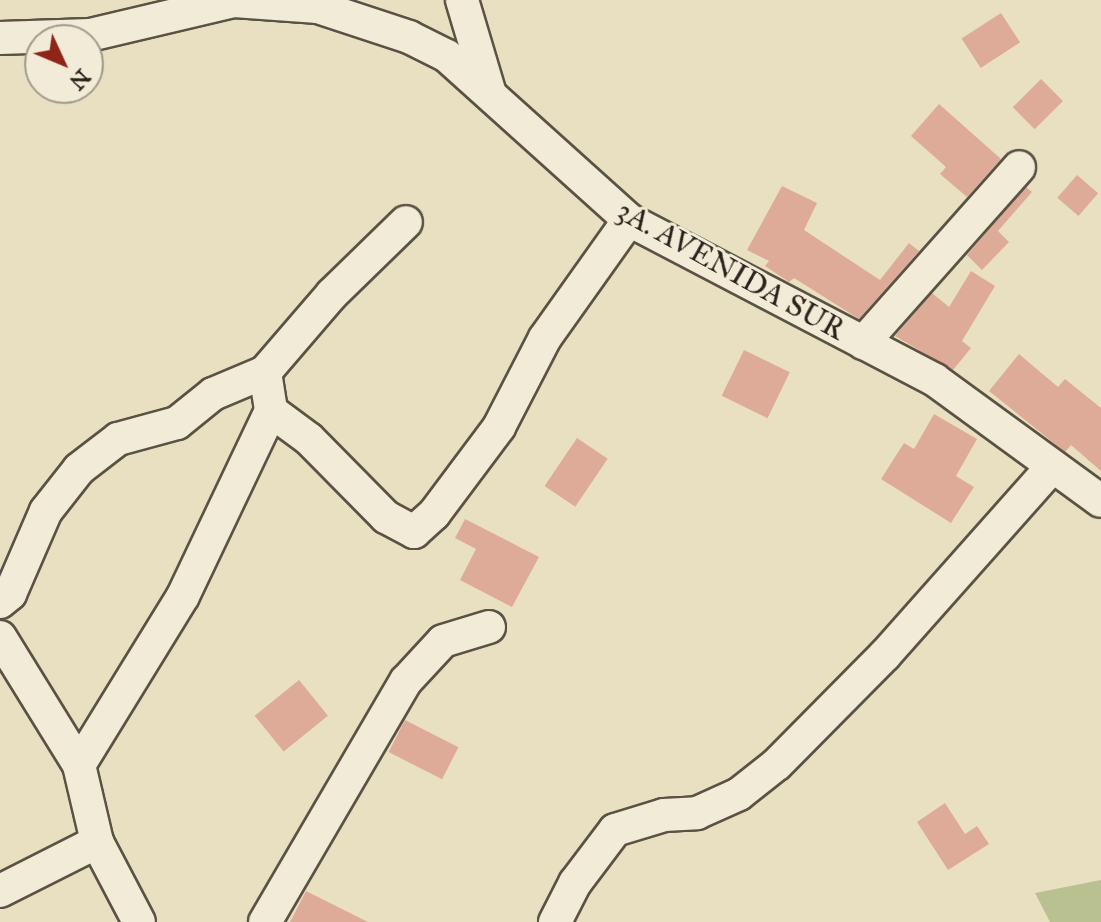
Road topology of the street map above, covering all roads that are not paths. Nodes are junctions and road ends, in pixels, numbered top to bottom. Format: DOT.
graph roads {
  1 [pos="234,0"];
  2 [pos="462,0"];
  3 [pos="0,39"];
  4 [pos="490,94"];
  5 [pos="1019,167"];
  6 [pos="629,220"];
  7 [pos="406,222"];
  8 [pos="863,343"];
  9 [pos="265,372"];
  10 [pos="271,411"];
  11 [pos="1052,467"];
  12 [pos="1101,501"];
  13 [pos="0,602"];
  14 [pos="489,627"];
  15 [pos="0,637"];
  16 [pos="79,765"];
  17 [pos="97,842"];
  18 [pos="0,891"];
  19 [pos="139,922"];
  20 [pos="265,922"];
  21 [pos="555,922"];
  1 -- 3 [label="street, 3A. AVENIDA SUR"];
  1 -- 4 [label="street, 3A. AVENIDA SUR"];
  2 -- 4 [label="street"];
  4 -- 6 [label="street, 3A. AVENIDA SUR"];
  5 -- 8 [label="street"];
  6 -- 8 [label="street, 3A. AVENIDA SUR"];
  6 -- 10 [label="street"];
  7 -- 9 [label="street"];
  8 -- 11 [label="street, 3A. AVENIDA SUR"];
  9 -- 10 [label="street"];
  9 -- 13 [label="street"];
  10 -- 16 [label="street"];
  11 -- 12 [label="street, 3A. AVENIDA SUR"];
  11 -- 21 [label="street"];
  14 -- 20 [label="street"];
  15 -- 16 [label="street"];
  16 -- 17 [label="street"];
  17 -- 18 [label="street"];
  17 -- 19 [label="street"];
}
